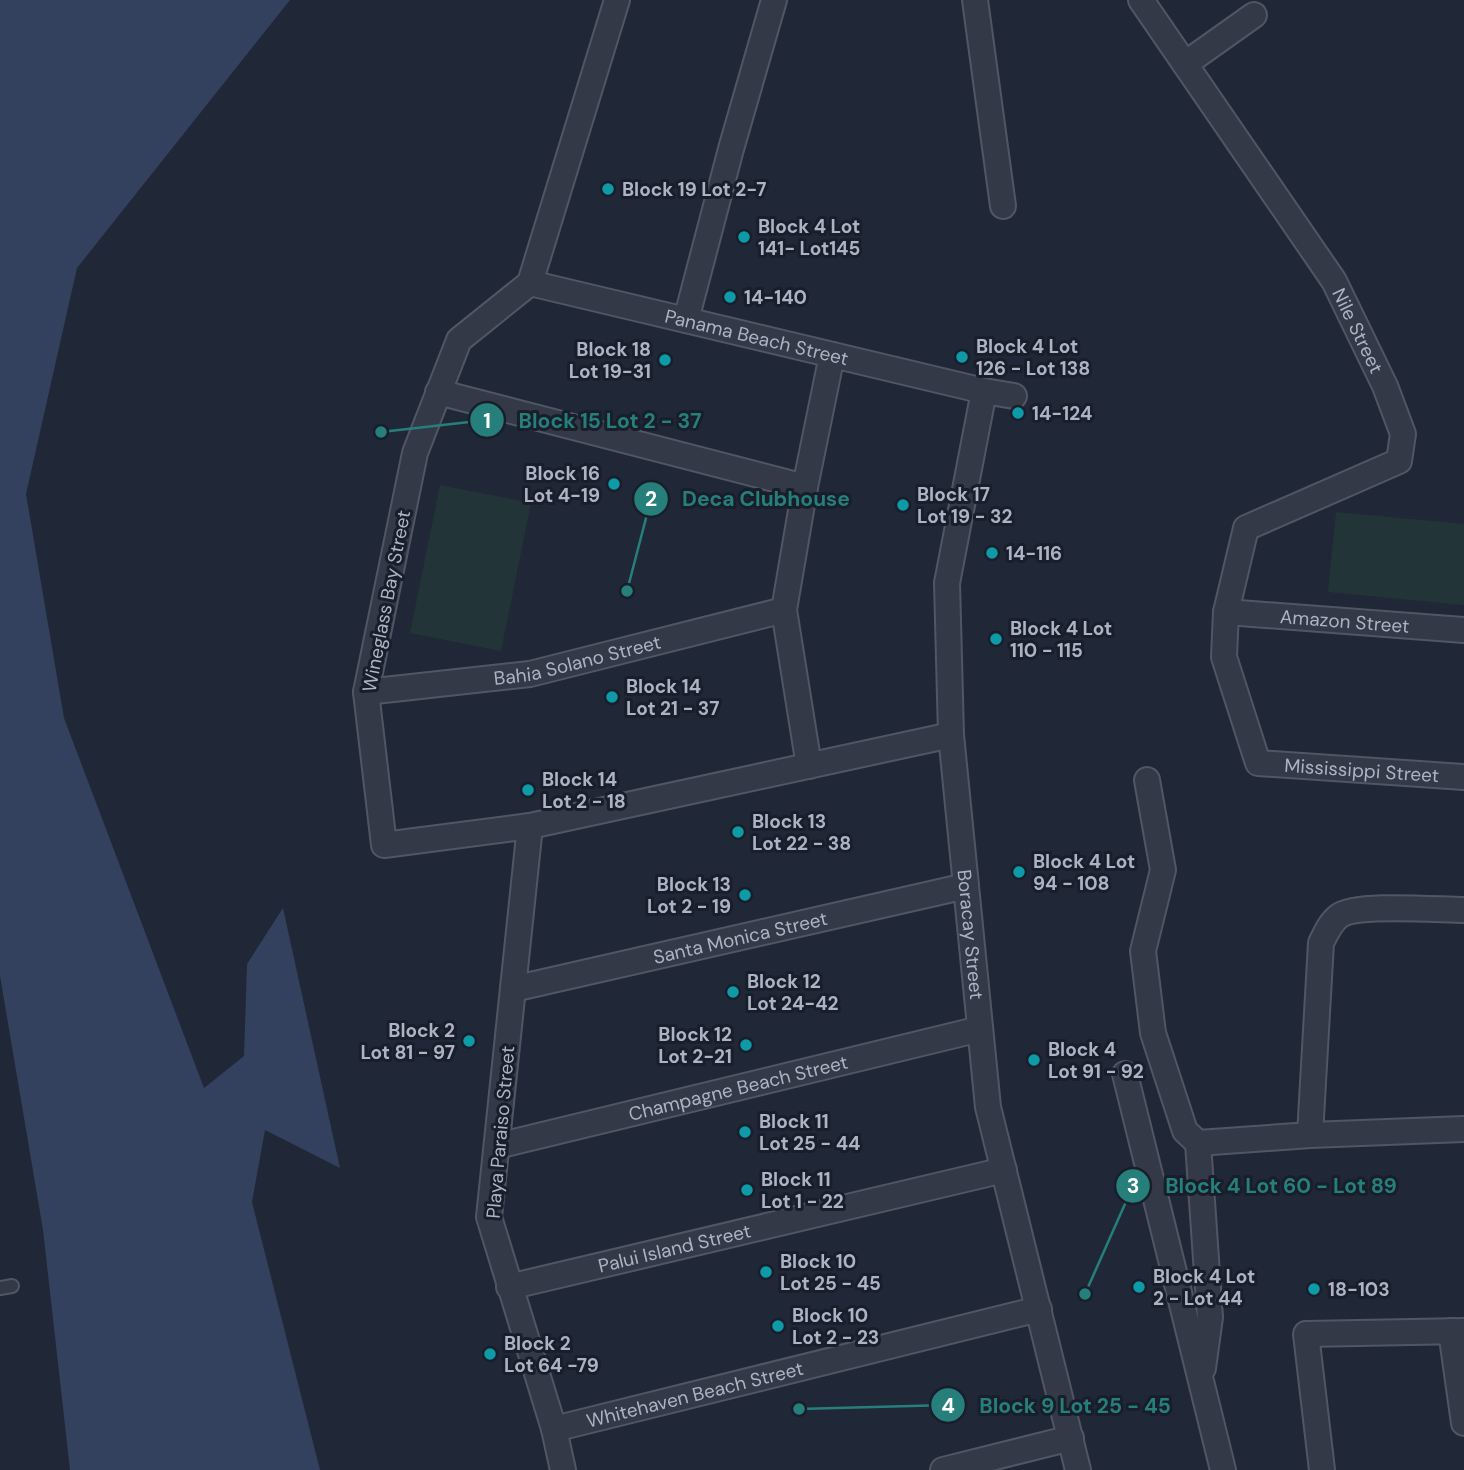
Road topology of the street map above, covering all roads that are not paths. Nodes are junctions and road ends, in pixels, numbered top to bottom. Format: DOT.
graph roads {
  1 [pos="617,0"];
  2 [pos="774,0"];
  3 [pos="975,0"];
  4 [pos="1141,0"];
  5 [pos="1254,15"];
  6 [pos="1185,64"];
  7 [pos="1003,206"];
  8 [pos="530,282"];
  9 [pos="686,320"];
  10 [pos="832,355"];
  11 [pos="984,391"];
  12 [pos="438,392"];
  13 [pos="1014,396"];
  14 [pos="805,487"];
  15 [pos="784,610"];
  16 [pos="1226,612"];
  17 [pos="1464,629"];
  18 [pos="366,692"];
  19 [pos="951,736"];
  20 [pos="809,766"];
  21 [pos="1464,777"];
  22 [pos="1147,780"];
  23 [pos="530,826"];
  24 [pos="966,886"];
  25 [pos="1464,910"];
  26 [pos="513,989"];
  27 [pos="981,1029"];
  28 [pos="1125,1074"];
  29 [pos="1464,1129"];
  30 [pos="1310,1135"];
  31 [pos="1198,1143"];
  32 [pos="497,1146"];
  33 [pos="1004,1170"];
  34 [pos="509,1287"];
  35 [pos="1039,1309"];
  36 [pos="1458,1331"];
  37 [pos="1201,1379"];
  38 [pos="1464,1423"];
  39 [pos="554,1429"];
  40 [pos="1070,1438"];
  41 [pos="563,1470"];
  42 [pos="943,1470"];
  43 [pos="1079,1470"];
  44 [pos="1223,1470"];
  45 [pos="1322,1470"];
  1 -- 8 [label="street"];
  2 -- 9 [label="street"];
  3 -- 7 [label="street"];
  4 -- 6 [label="street, Nile Street"];
  5 -- 6 [label="street"];
  6 -- 16 [label="street, Nile Street"];
  8 -- 9 [label="street, Panama Beach Street"];
  8 -- 12 [label="street, Wineglass Bay Street"];
  9 -- 10 [label="street, Panama Beach Street"];
  10 -- 11 [label="street, Panama Beach Street"];
  10 -- 14 [label="street"];
  11 -- 13 [label="street, Panama Beach Street"];
  11 -- 19 [label="street, Boracay Street"];
  12 -- 14 [label="street"];
  12 -- 18 [label="street, Wineglass Bay Street"];
  14 -- 15 [label="street"];
  15 -- 18 [label="street, Bahia Solano Street"];
  15 -- 20 [label="street"];
  16 -- 17 [label="street, Amazon Street"];
  16 -- 21 [label="street, Mississippi Street"];
  18 -- 23 [label="street, Wineglass Bay Street"];
  19 -- 20 [label="street, Wineglass Bay Street"];
  19 -- 24 [label="street, Boracay Street"];
  20 -- 23 [label="street, Wineglass Bay Street"];
  22 -- 31 [label="street"];
  23 -- 26 [label="street, Playa Paraiso Street"];
  24 -- 26 [label="street, Santa Monica Street"];
  24 -- 27 [label="street, Boracay Street"];
  25 -- 30 [label="street"];
  26 -- 32 [label="street, Playa Paraiso Street"];
  27 -- 32 [label="street, Champagne Beach Street"];
  27 -- 33 [label="street, Boracay Street"];
  28 -- 37 [label="street"];
  29 -- 30 [label="street"];
  30 -- 31 [label="street"];
  31 -- 37 [label="street"];
  32 -- 34 [label="street, Playa Paraiso Street"];
  33 -- 34 [label="street, Palui Island Street"];
  33 -- 35 [label="street, Boracay Street"];
  34 -- 39 [label="street, Playa Paraiso Street"];
  35 -- 39 [label="street, Whitehaven Beach Street"];
  35 -- 40 [label="street, Boracay Street"];
  36 -- 38 [label="street"];
  36 -- 45 [label="street"];
  37 -- 44 [label="street"];
  39 -- 41 [label="street, Playa Paraiso Street"];
  40 -- 42 [label="street"];
  40 -- 43 [label="street, Boracay Street"];
}
